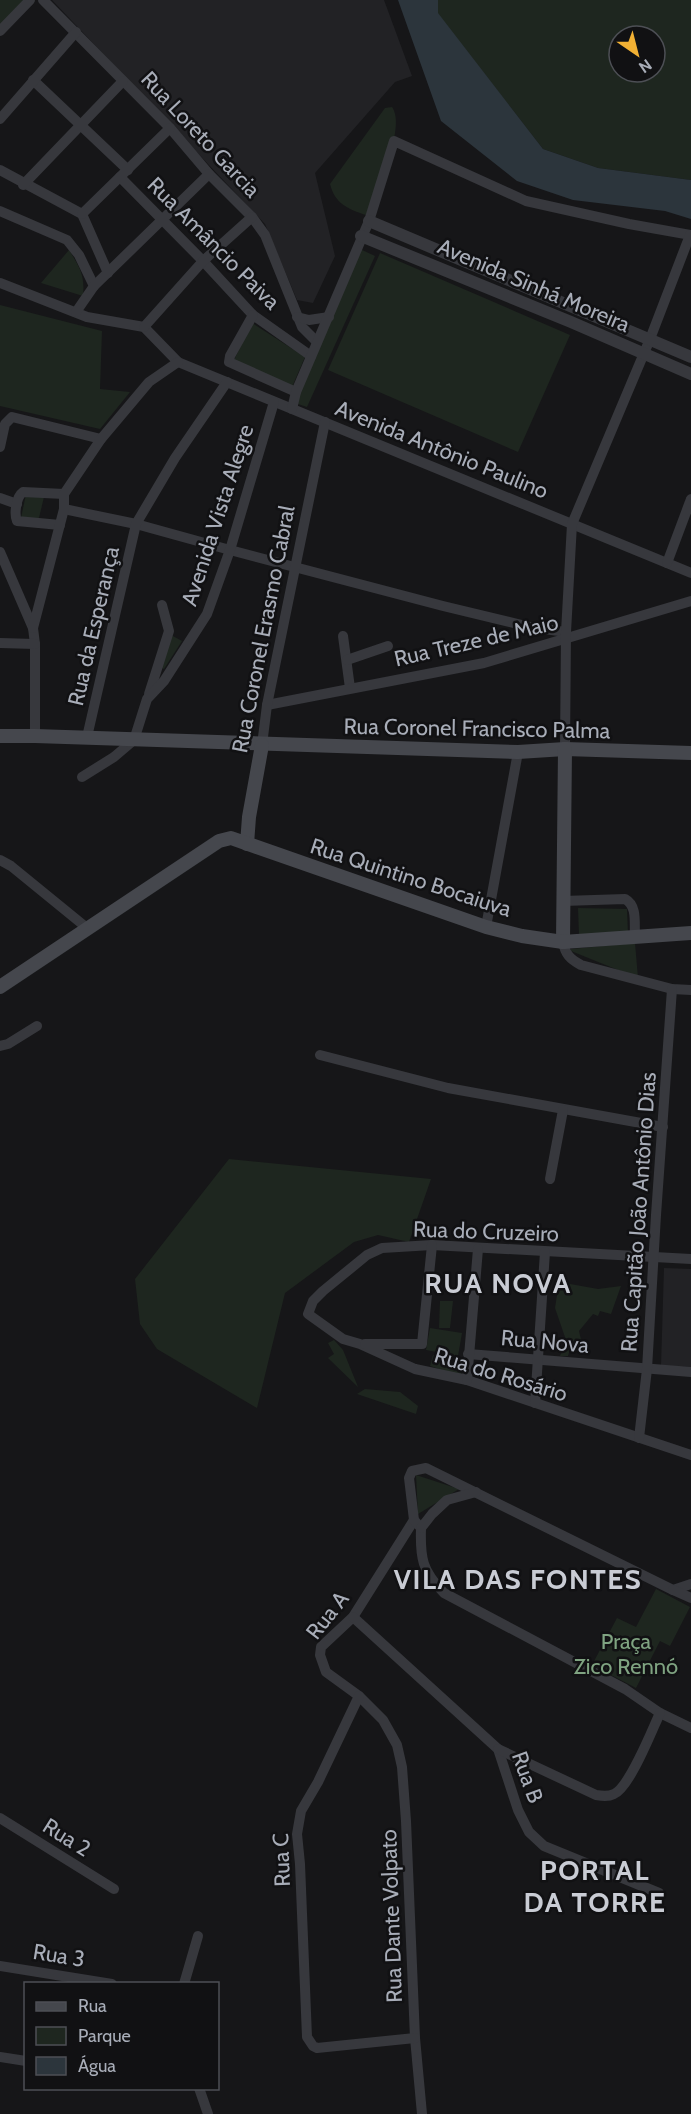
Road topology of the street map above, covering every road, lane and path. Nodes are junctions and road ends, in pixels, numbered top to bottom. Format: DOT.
graph roads {
  1 [pos="30,0"];
  2 [pos="43,0"];
  3 [pos="0,31"];
  4 [pos="76,32"];
  5 [pos="33,80"];
  6 [pos="123,81"];
  7 [pos="0,119"];
  8 [pos="81,124"];
  9 [pos="170,128"];
  10 [pos="0,170"];
  11 [pos="124,174"];
  12 [pos="210,174"];
  13 [pos="24,185"];
  14 [pos="0,210"];
  15 [pos="82,214"];
  16 [pos="252,217"];
  17 [pos="162,219"];
  18 [pos="369,221"];
  19 [pos="690,235"];
  20 [pos="361,236"];
  21 [pos="203,261"];
  22 [pos="108,273"];
  23 [pos="0,283"];
  24 [pos="94,286"];
  25 [pos="576,308"];
  26 [pos="76,312"];
  27 [pos="253,315"];
  28 [pos="297,317"];
  29 [pos="329,317"];
  30 [pos="571,322"];
  31 [pos="144,327"];
  32 [pos="650,339"];
  33 [pos="317,342"];
  34 [pos="644,353"];
  35 [pos="311,356"];
  36 [pos="691,357"];
  37 [pos="178,362"];
  38 [pos="691,374"];
  39 [pos="227,382"];
  40 [pos="296,392"];
  41 [pos="274,402"];
  42 [pos="292,409"];
  43 [pos="325,422"];
  44 [pos="101,438"];
  45 [pos="0,447"];
  46 [pos="64,494"];
  47 [pos="0,498"];
  48 [pos="691,499"];
  49 [pos="17,504"];
  50 [pos="64,509"];
  51 [pos="136,524"];
  52 [pos="572,524"];
  53 [pos="60,525"];
  54 [pos="230,550"];
  55 [pos="0,552"];
  56 [pos="667,563"];
  57 [pos="295,567"];
  58 [pos="691,573"];
  59 [pos="691,601"];
  60 [pos="162,605"];
  61 [pos="33,628"];
  62 [pos="169,632"];
  63 [pos="343,636"];
  64 [pos="566,636"];
  65 [pos="190,637"];
  66 [pos="0,643"];
  67 [pos="35,644"];
  68 [pos="388,646"];
  69 [pos="347,660"];
  70 [pos="350,688"];
  71 [pos="147,699"];
  72 [pos="267,705"];
  73 [pos="0,736"];
  74 [pos="34,736"];
  75 [pos="87,737"];
  76 [pos="134,740"];
  77 [pos="262,745"];
  78 [pos="564,749"];
  79 [pos="518,752"];
  80 [pos="691,753"];
  81 [pos="82,777"];
  82 [pos="247,844"];
  83 [pos="0,860"];
  84 [pos="564,901"];
  85 [pos="486,927"];
  86 [pos="87,928"];
  87 [pos="691,933"];
  88 [pos="635,937"];
  89 [pos="563,942"];
  90 [pos="0,987"];
  91 [pos="672,988"];
  92 [pos="691,990"];
  93 [pos="37,1026"];
  94 [pos="0,1046"];
  95 [pos="320,1055"];
  96 [pos="563,1110"];
  97 [pos="663,1127"];
  98 [pos="550,1179"];
  99 [pos="432,1245"];
  100 [pos="478,1249"];
  101 [pos="545,1252"];
  102 [pos="655,1258"];
  103 [pos="691,1259"];
  104 [pos="308,1314"];
  105 [pos="360,1344"];
  106 [pos="468,1354"];
  107 [pos="539,1361"];
  108 [pos="648,1369"];
  109 [pos="691,1372"];
  110 [pos="467,1380"];
  111 [pos="535,1403"];
  112 [pos="639,1438"];
  113 [pos="691,1455"];
  114 [pos="476,1492"];
  115 [pos="418,1524"];
  116 [pos="691,1584"];
  117 [pos="673,1590"];
  118 [pos="691,1598"];
  119 [pos="353,1617"];
  120 [pos="359,1696"];
  121 [pos="660,1713"];
  122 [pos="383,1720"];
  123 [pos="691,1728"];
  124 [pos="498,1749"];
  125 [pos="0,1818"];
  126 [pos="114,1889"];
  127 [pos="658,1893"];
  128 [pos="198,1936"];
  129 [pos="0,1966"];
  130 [pos="105,1982"];
  131 [pos="184,1982"];
  132 [pos="415,2038"];
  133 [pos="0,2057"];
  134 [pos="24,2061"];
  135 [pos="200,2090"];
  136 [pos="208,2114"];
  137 [pos="422,2114"];
  1 -- 3 [label="street"];
  2 -- 4 [label="street, Rua Loreto Garcia"];
  4 -- 5 [label="street"];
  4 -- 6 [label="street, Rua Loreto Garcia"];
  5 -- 7 [label="street"];
  5 -- 8 [label="street, Rua Amâncio Paiva"];
  6 -- 8 [label="street"];
  6 -- 9 [label="street, Rua Loreto Garcia"];
  8 -- 11 [label="street, Rua Amâncio Paiva"];
  8 -- 13 [label="street"];
  9 -- 11 [label="street"];
  9 -- 12 [label="street, Rua Loreto Garcia"];
  10 -- 13 [label="street"];
  11 -- 15 [label="street"];
  11 -- 17 [label="street, Rua Amâncio Paiva"];
  12 -- 16 [label="street, Rua Loreto Garcia"];
  12 -- 17 [label="street"];
  13 -- 15 [label="street"];
  14 -- 24 [label="street"];
  15 -- 22 [label="street"];
  16 -- 21 [label="street"];
  16 -- 28 [label="street, Rua Loreto Garcia"];
  17 -- 21 [label="street, Rua Amâncio Paiva"];
  17 -- 22 [label="street"];
  18 -- 19 [label="street"];
  18 -- 20 [label="street"];
  18 -- 25 [label="street, Avenida Sinhá Moreira"];
  19 -- 32 [label="street"];
  20 -- 29 [label="street"];
  20 -- 30 [label="street, Avenida Sinhá Moreira"];
  21 -- 27 [label="street, Rua Amâncio Paiva"];
  21 -- 31 [label="street"];
  22 -- 24 [label="street"];
  23 -- 26 [label="street"];
  24 -- 26 [label="street"];
  25 -- 30 [label="street"];
  25 -- 32 [label="street, Avenida Sinhá Moreira"];
  26 -- 31 [label="street"];
  27 -- 35 [label="street, Rua Amâncio Paiva"];
  27 -- 40 [label="street"];
  28 -- 29 [label="street"];
  28 -- 33 [label="street, Rua Loreto Garcia"];
  29 -- 33 [label="street"];
  30 -- 34 [label="street, Avenida Sinhá Moreira"];
  31 -- 37 [label="street"];
  32 -- 34 [label="street"];
  32 -- 36 [label="street, Avenida Sinhá Moreira"];
  33 -- 35 [label="street"];
  34 -- 38 [label="street, Avenida Sinhá Moreira"];
  34 -- 52 [label="street"];
  35 -- 40 [label="street"];
  37 -- 39 [label="street, Avenida Antônio Paulino"];
  37 -- 44 [label="street"];
  39 -- 41 [label="street, Avenida Antônio Paulino"];
  39 -- 51 [label="street, Rua da Esperança"];
  40 -- 42 [label="street"];
  41 -- 42 [label="street, Avenida Antônio Paulino"];
  41 -- 54 [label="street, Avenida Vista Alegre"];
  42 -- 43 [label="street, Avenida Antônio Paulino"];
  43 -- 52 [label="street, Avenida Antônio Paulino"];
  43 -- 57 [label="street, Rua Coronel Erasmo Cabral"];
  44 -- 45 [label="street"];
  44 -- 46 [label="street"];
  46 -- 49 [label="street"];
  46 -- 50 [label="street"];
  47 -- 49 [label="street"];
  48 -- 56 [label="street"];
  49 -- 53 [label="street"];
  50 -- 51 [label="street"];
  50 -- 53 [label="street"];
  51 -- 54 [label="street"];
  51 -- 75 [label="street, Rua da Esperança"];
  52 -- 56 [label="street, Avenida Antônio Paulino"];
  52 -- 64 [label="street"];
  53 -- 61 [label="street"];
  54 -- 57 [label="street"];
  54 -- 65 [label="street, Avenida Vista Alegre"];
  55 -- 61 [label="street"];
  56 -- 58 [label="street, Avenida Antônio Paulino"];
  57 -- 64 [label="street"];
  57 -- 72 [label="street, Rua Coronel Erasmo Cabral"];
  59 -- 64 [label="street, Rua Treze de Maio"];
  60 -- 62 [label="street, Avenida Vista Alegre"];
  61 -- 67 [label="street"];
  62 -- 65 [label="street, Avenida Vista Alegre"];
  62 -- 71 [label="street, Avenida Vista Alegre"];
  63 -- 69 [label="street"];
  64 -- 70 [label="street, Rua Treze de Maio"];
  64 -- 78 [label="street"];
  65 -- 71 [label="street, Avenida Vista Alegre"];
  66 -- 67 [label="street"];
  67 -- 74 [label="street"];
  68 -- 69 [label="street"];
  69 -- 70 [label="street"];
  70 -- 72 [label="street, Rua Treze de Maio"];
  71 -- 76 [label="street, Avenida Vista Alegre"];
  72 -- 77 [label="street, Rua Coronel Erasmo Cabral"];
  73 -- 74 [label="main road, Rua Coronel Francisco Palma"];
  74 -- 75 [label="main road, Rua Coronel Francisco Palma"];
  75 -- 76 [label="main road, Rua Coronel Francisco Palma"];
  76 -- 77 [label="main road, Rua Coronel Francisco Palma"];
  76 -- 81 [label="street"];
  77 -- 79 [label="main road, Rua Coronel Francisco Palma"];
  77 -- 82 [label="main road, Rua Coronel Erasmo Cabral"];
  78 -- 79 [label="main road, Rua Coronel Francisco Palma"];
  78 -- 80 [label="main road, Rua Coronel Francisco Palma"];
  78 -- 84 [label="main road"];
  79 -- 85 [label="street"];
  82 -- 85 [label="main road, Rua Quintino Bocaiuva"];
  82 -- 86 [label="main road, Rua Quintino Bocaiuva"];
  83 -- 86 [label="street"];
  84 -- 88 [label="street"];
  84 -- 89 [label="main road"];
  85 -- 89 [label="main road, Rua Quintino Bocaiuva"];
  86 -- 90 [label="main road, Rua Quintino Bocaiuva"];
  87 -- 88 [label="main road, Rua Quintino Bocaiuva"];
  88 -- 89 [label="main road, Rua Quintino Bocaiuva"];
  89 -- 91 [label="street"];
  91 -- 92 [label="street"];
  91 -- 97 [label="street, Rua Capitão João Antônio Dias"];
  93 -- 94 [label="street"];
  95 -- 96 [label="street"];
  96 -- 97 [label="street"];
  96 -- 98 [label="street"];
  97 -- 102 [label="street, Rua Capitão João Antônio Dias"];
  99 -- 100 [label="street, Rua do Cruzeiro"];
  99 -- 104 [label="street, Rua do Cruzeiro"];
  99 -- 105 [label="street"];
  100 -- 101 [label="street, Rua do Cruzeiro"];
  100 -- 106 [label="street"];
  101 -- 102 [label="street, Rua do Cruzeiro"];
  101 -- 107 [label="street"];
  102 -- 103 [label="street, Rua do Cruzeiro"];
  102 -- 108 [label="street, Rua Capitão João Antônio Dias"];
  104 -- 105 [label="street, Rua do Rosário"];
  105 -- 110 [label="street, Rua do Rosário"];
  106 -- 107 [label="street, Rua Nova"];
  106 -- 110 [label="street"];
  107 -- 108 [label="street, Rua Nova"];
  107 -- 111 [label="street"];
  108 -- 109 [label="street, Rua Nova"];
  108 -- 112 [label="street, Rua Capitão João Antônio Dias"];
  110 -- 111 [label="street, Rua do Rosário"];
  111 -- 112 [label="street, Rua do Rosário"];
  112 -- 113 [label="street, Rua do Rosário"];
  114 -- 115 [label="street, Rua A"];
  114 -- 115 [label="street"];
  114 -- 117 [label="street"];
  115 -- 119 [label="street, Rua A"];
  115 -- 121 [label="street"];
  116 -- 117 [label="street"];
  117 -- 118 [label="street"];
  119 -- 120 [label="street, Rua A"];
  119 -- 124 [label="street, Rua B"];
  120 -- 122 [label="street, Rua A"];
  120 -- 132 [label="street, Rua C"];
  121 -- 123 [label="street"];
  121 -- 124 [label="street"];
  122 -- 132 [label="street, Rua Dante Volpato"];
  124 -- 127 [label="street, Rua B"];
  125 -- 126 [label="street, Rua 2"];
  128 -- 131 [label="street"];
  129 -- 130 [label="street, Rua 3"];
  132 -- 137 [label="street, Rua Dante Volpato"];
  133 -- 134 [label="street"];
  135 -- 136 [label="street"];
}
